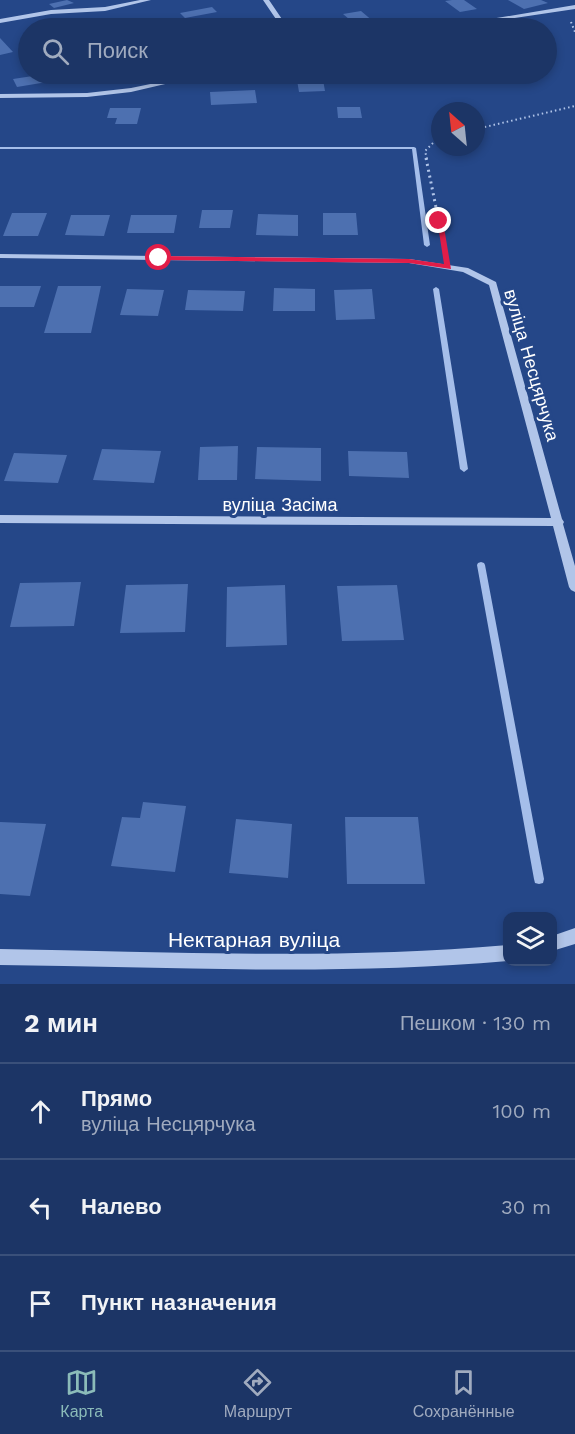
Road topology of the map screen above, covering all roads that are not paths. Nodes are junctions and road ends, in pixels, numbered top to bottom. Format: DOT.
graph roads {
  1 [pos="148,0"];
  2 [pos="266,0"];
  3 [pos="575,7"];
  4 [pos="278,18"];
  5 [pos="504,18"];
  6 [pos="0,21"];
  7 [pos="159,84"];
  8 [pos="0,96"];
  9 [pos="0,256"];
  10 [pos="0,519"];
  11 [pos="559,522"];
  12 [pos="575,587"];
  13 [pos="575,936"];
  14 [pos="557,942"];
  15 [pos="503,953"];
  16 [pos="0,957"];
  1 -- 6 [label="street"];
  2 -- 4 [label="street"];
  3 -- 5 [label="street"];
  7 -- 8 [label="street"];
  9 -- 11 [label="street, вуліца Несцярчука"];
  10 -- 11 [label="street, вуліца Засіма"];
  11 -- 12 [label="street, вуліца Несцярчука"];
  13 -- 14 [label="street"];
  15 -- 16 [label="street, Нектарная вуліца"];
}
